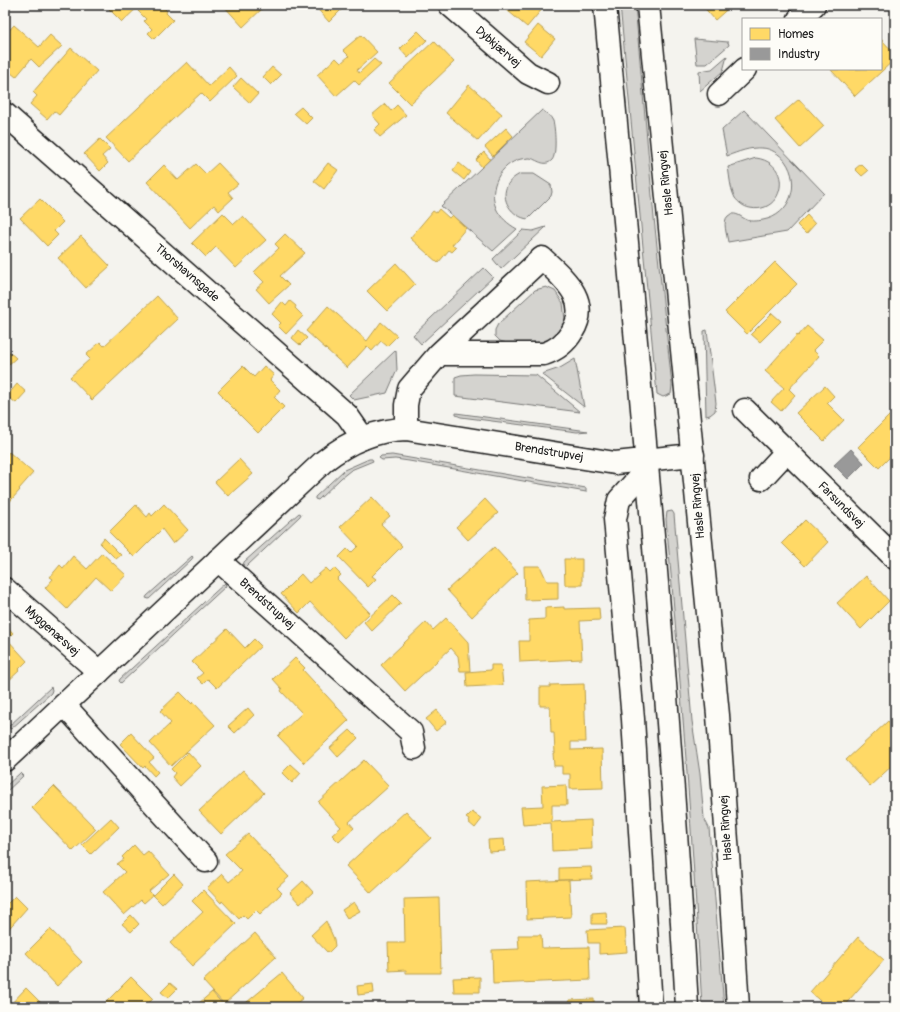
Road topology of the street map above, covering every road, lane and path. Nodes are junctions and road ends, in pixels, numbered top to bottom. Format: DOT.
graph roads {
  1 [pos="450,5"];
  2 [pos="605,5"];
  3 [pos="648,5"];
  4 [pos="814,5"];
  5 [pos="800,18"];
  6 [pos="744,70"];
  7 [pos="548,83"];
  8 [pos="719,94"];
  9 [pos="5,114"];
  10 [pos="439,354"];
  11 [pos="745,410"];
  12 [pos="406,429"];
  13 [pos="363,438"];
  14 [pos="787,451"];
  15 [pos="693,455"];
  16 [pos="646,460"];
  17 [pos="761,479"];
  18 [pos="895,558"];
  19 [pos="218,560"];
  20 [pos="5,589"];
  21 [pos="98,672"];
  22 [pos="64,705"];
  23 [pos="414,748"];
  24 [pos="5,760"];
  25 [pos="206,861"];
  26 [pos="651,1007"];
  27 [pos="687,1007"];
  28 [pos="738,1007"];
  1 -- 7 [label="street, Dybkjærvej"];
  2 -- 16 [label="street"];
  3 -- 15 [label="street, Hasle Ringvej"];
  4 -- 5 [label="street"];
  6 -- 8 [label="street"];
  9 -- 13 [label="street, Thorshavnsgade"];
  10 -- 10 [label="street"];
  10 -- 12 [label="street"];
  11 -- 14 [label="street, Farsundsvej"];
  12 -- 13 [label="street, Brendstrupvej"];
  12 -- 16 [label="street, Brendstrupvej"];
  13 -- 19 [label="street, Brendstrupvej"];
  14 -- 17 [label="street"];
  14 -- 18 [label="street, Farsundsvej"];
  15 -- 16 [label="street, Brendstrupvej"];
  15 -- 28 [label="street, Hasle Ringvej"];
  16 -- 26 [label="street"];
  16 -- 27 [label="street"];
  19 -- 21 [label="street, Brendstrupvej"];
  19 -- 23 [label="street, Brendstrupvej"];
  20 -- 21 [label="street, Myggenæsvej"];
  21 -- 22 [label="street, Brendstrupvej"];
  22 -- 24 [label="street, Brendstrupvej"];
  22 -- 25 [label="street"];
}
